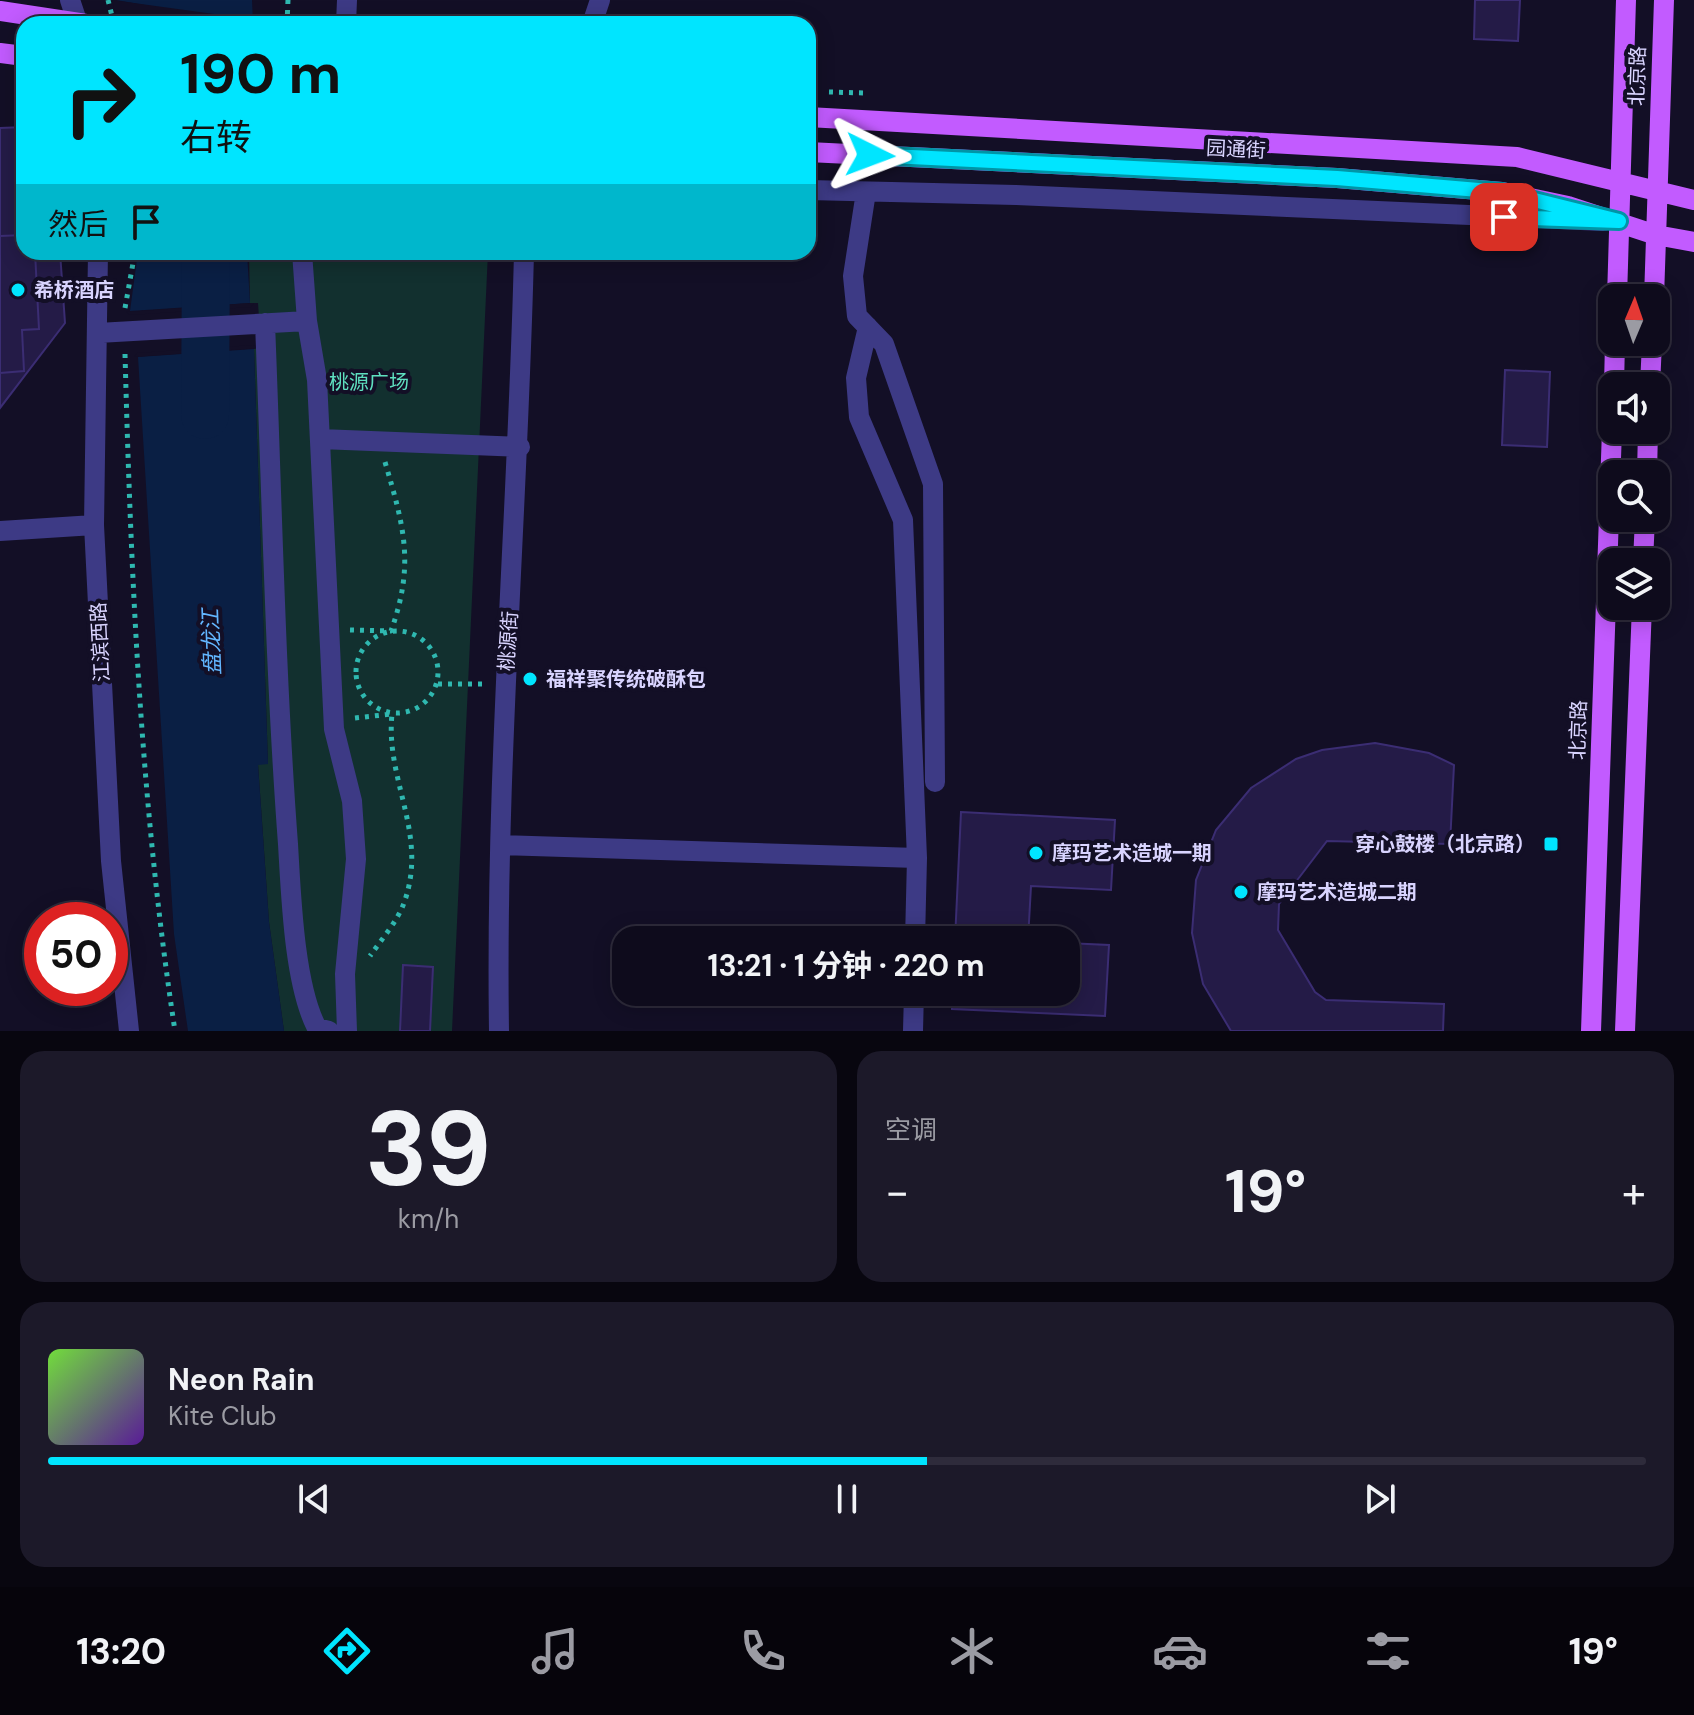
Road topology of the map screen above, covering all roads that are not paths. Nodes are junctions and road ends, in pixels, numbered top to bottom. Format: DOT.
graph roads {
  1 [pos="1626,0"];
  2 [pos="1664,0"];
  3 [pos="0,11"];
  4 [pos="33,16"];
  5 [pos="816,117"];
  6 [pos="816,152"];
  7 [pos="1620,180"];
  8 [pos="816,190"];
  9 [pos="1657,191"];
  10 [pos="866,192"];
  11 [pos="1694,200"];
  12 [pos="1619,221"];
  13 [pos="1656,235"];
  14 [pos="1694,242"];
  15 [pos="98,260"];
  16 [pos="303,260"];
  17 [pos="524,260"];
  18 [pos="1617,284"];
  19 [pos="1654,284"];
  20 [pos="307,321"];
  21 [pos="262,323"];
  22 [pos="868,327"];
  23 [pos="98,333"];
  24 [pos="320,439"];
  25 [pos="1612,444"];
  26 [pos="520,447"];
  27 [pos="94,525"];
  28 [pos="0,531"];
  29 [pos="1641,620"];
  30 [pos="935,782"];
  31 [pos="501,845"];
  32 [pos="917,858"];
  33 [pos="915,926"];
  34 [pos="914,1006"];
  35 [pos="129,1031"];
  36 [pos="329,1031"];
  37 [pos="347,1031"];
  38 [pos="499,1031"];
  39 [pos="913,1031"];
  40 [pos="1591,1031"];
  41 [pos="1625,1031"];
  1 -- 7 [label="main road, 北京路"];
  2 -- 9 [label="main road, 北京路"];
  3 -- 4 [label="main road, bridge"];
  5 -- 7 [label="main road, 园通街"];
  6 -- 12 [label="main road, 园通街"];
  7 -- 9 [label="main road, 园通街"];
  7 -- 12 [label="main road, 北京路"];
  8 -- 10 [label="street"];
  9 -- 11 [label="main road, 园通街"];
  9 -- 13 [label="main road, 北京路"];
  10 -- 12 [label="street"];
  10 -- 22 [label="street"];
  12 -- 13 [label="main road, 园通街"];
  12 -- 18 [label="main road, 北京路"];
  13 -- 14 [label="main road, 园通街"];
  13 -- 19 [label="main road, 北京路"];
  15 -- 23 [label="street, 江滨西路"];
  16 -- 20 [label="street"];
  17 -- 26 [label="street, 桃源街"];
  20 -- 21 [label="street"];
  20 -- 24 [label="street"];
  21 -- 23 [label="street"];
  21 -- 36 [label="street"];
  22 -- 30 [label="street"];
  22 -- 32 [label="street"];
  23 -- 27 [label="street, 江滨西路"];
  24 -- 26 [label="street"];
  24 -- 37 [label="street"];
  25 -- 40 [label="main road, 北京路"];
  26 -- 31 [label="street, 桃源街"];
  27 -- 28 [label="street"];
  27 -- 35 [label="street, 江滨西路"];
  29 -- 41 [label="main road"];
  31 -- 32 [label="street"];
  31 -- 38 [label="street, 桃源街"];
  32 -- 33 [label="street"];
  34 -- 39 [label="street"];
}
